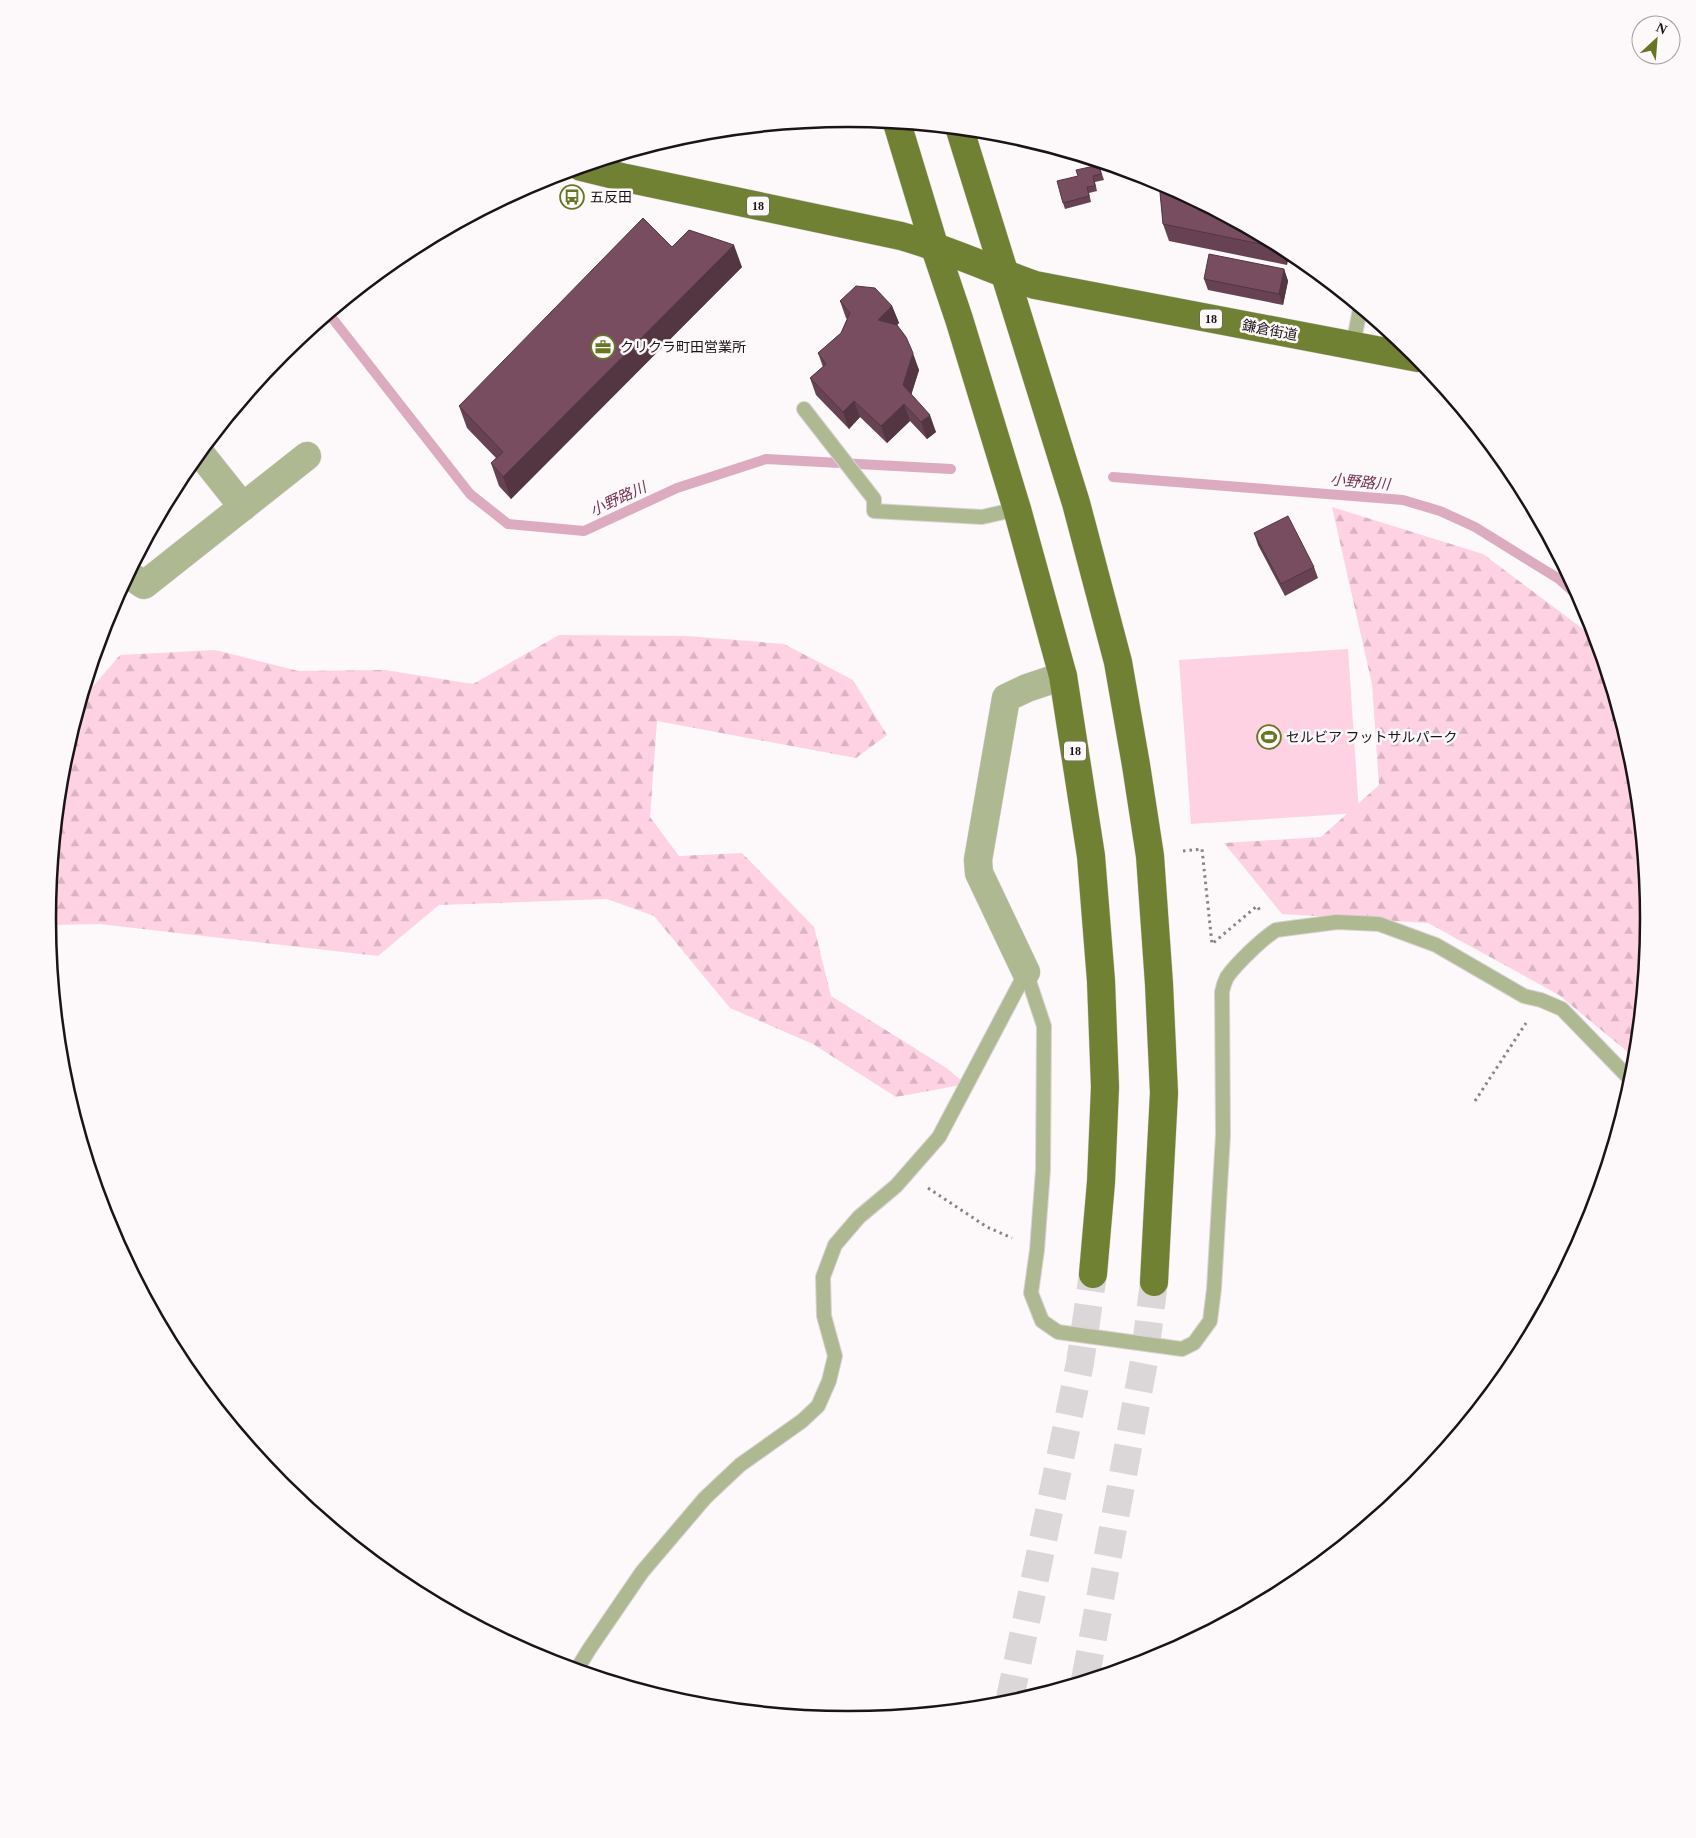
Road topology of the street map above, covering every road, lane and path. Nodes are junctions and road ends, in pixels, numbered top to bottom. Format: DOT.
graph roads {
  1 [pos="899,129"];
  2 [pos="962,136"];
  3 [pos="592,170"];
  4 [pos="934,246"];
  5 [pos="1005,274"];
  6 [pos="1359,315"];
  7 [pos="1353,346"];
  8 [pos="1404,355"];
  9 [pos="804,409"];
  10 [pos="307,456"];
  11 [pos="204,459"];
  12 [pos="242,508"];
  13 [pos="1018,509"];
  14 [pos="134,578"];
  15 [pos="1063,676"];
  16 [pos="1183,851"];
  17 [pos="1257,906"];
  18 [pos="1026,972"];
  19 [pos="1541,1000"];
  20 [pos="1625,1074"];
  21 [pos="1474,1102"];
  22 [pos="907,1172"];
  23 [pos="1037,1250"];
  24 [pos="1093,1274"];
  25 [pos="1154,1282"];
  26 [pos="581,1664"];
  1 -- 4 [label="main road, 18"];
  2 -- 5 [label="main road"];
  3 -- 4 [label="main road, 18"];
  4 -- 5 [label="main road, 鎌倉街道 / 18"];
  4 -- 13 [label="main road, 18"];
  5 -- 7 [label="main road, 鎌倉街道 / 18"];
  5 -- 25 [label="main road"];
  6 -- 7 [label="lane"];
  7 -- 8 [label="main road, 鎌倉街道 / 18"];
  9 -- 13 [label="lane"];
  10 -- 12 [label="street"];
  11 -- 12 [label="street"];
  12 -- 14 [label="street"];
  13 -- 15 [label="main road, 18"];
  15 -- 18 [label="street"];
  15 -- 24 [label="main road, 18"];
  16 -- 17 [label="path"];
  18 -- 22 [label="lane"];
  18 -- 23 [label="lane"];
  19 -- 20 [label="lane"];
  19 -- 21 [label="path"];
  19 -- 23 [label="lane"];
  22 -- 23 [label="path"];
  22 -- 26 [label="lane"];
}
